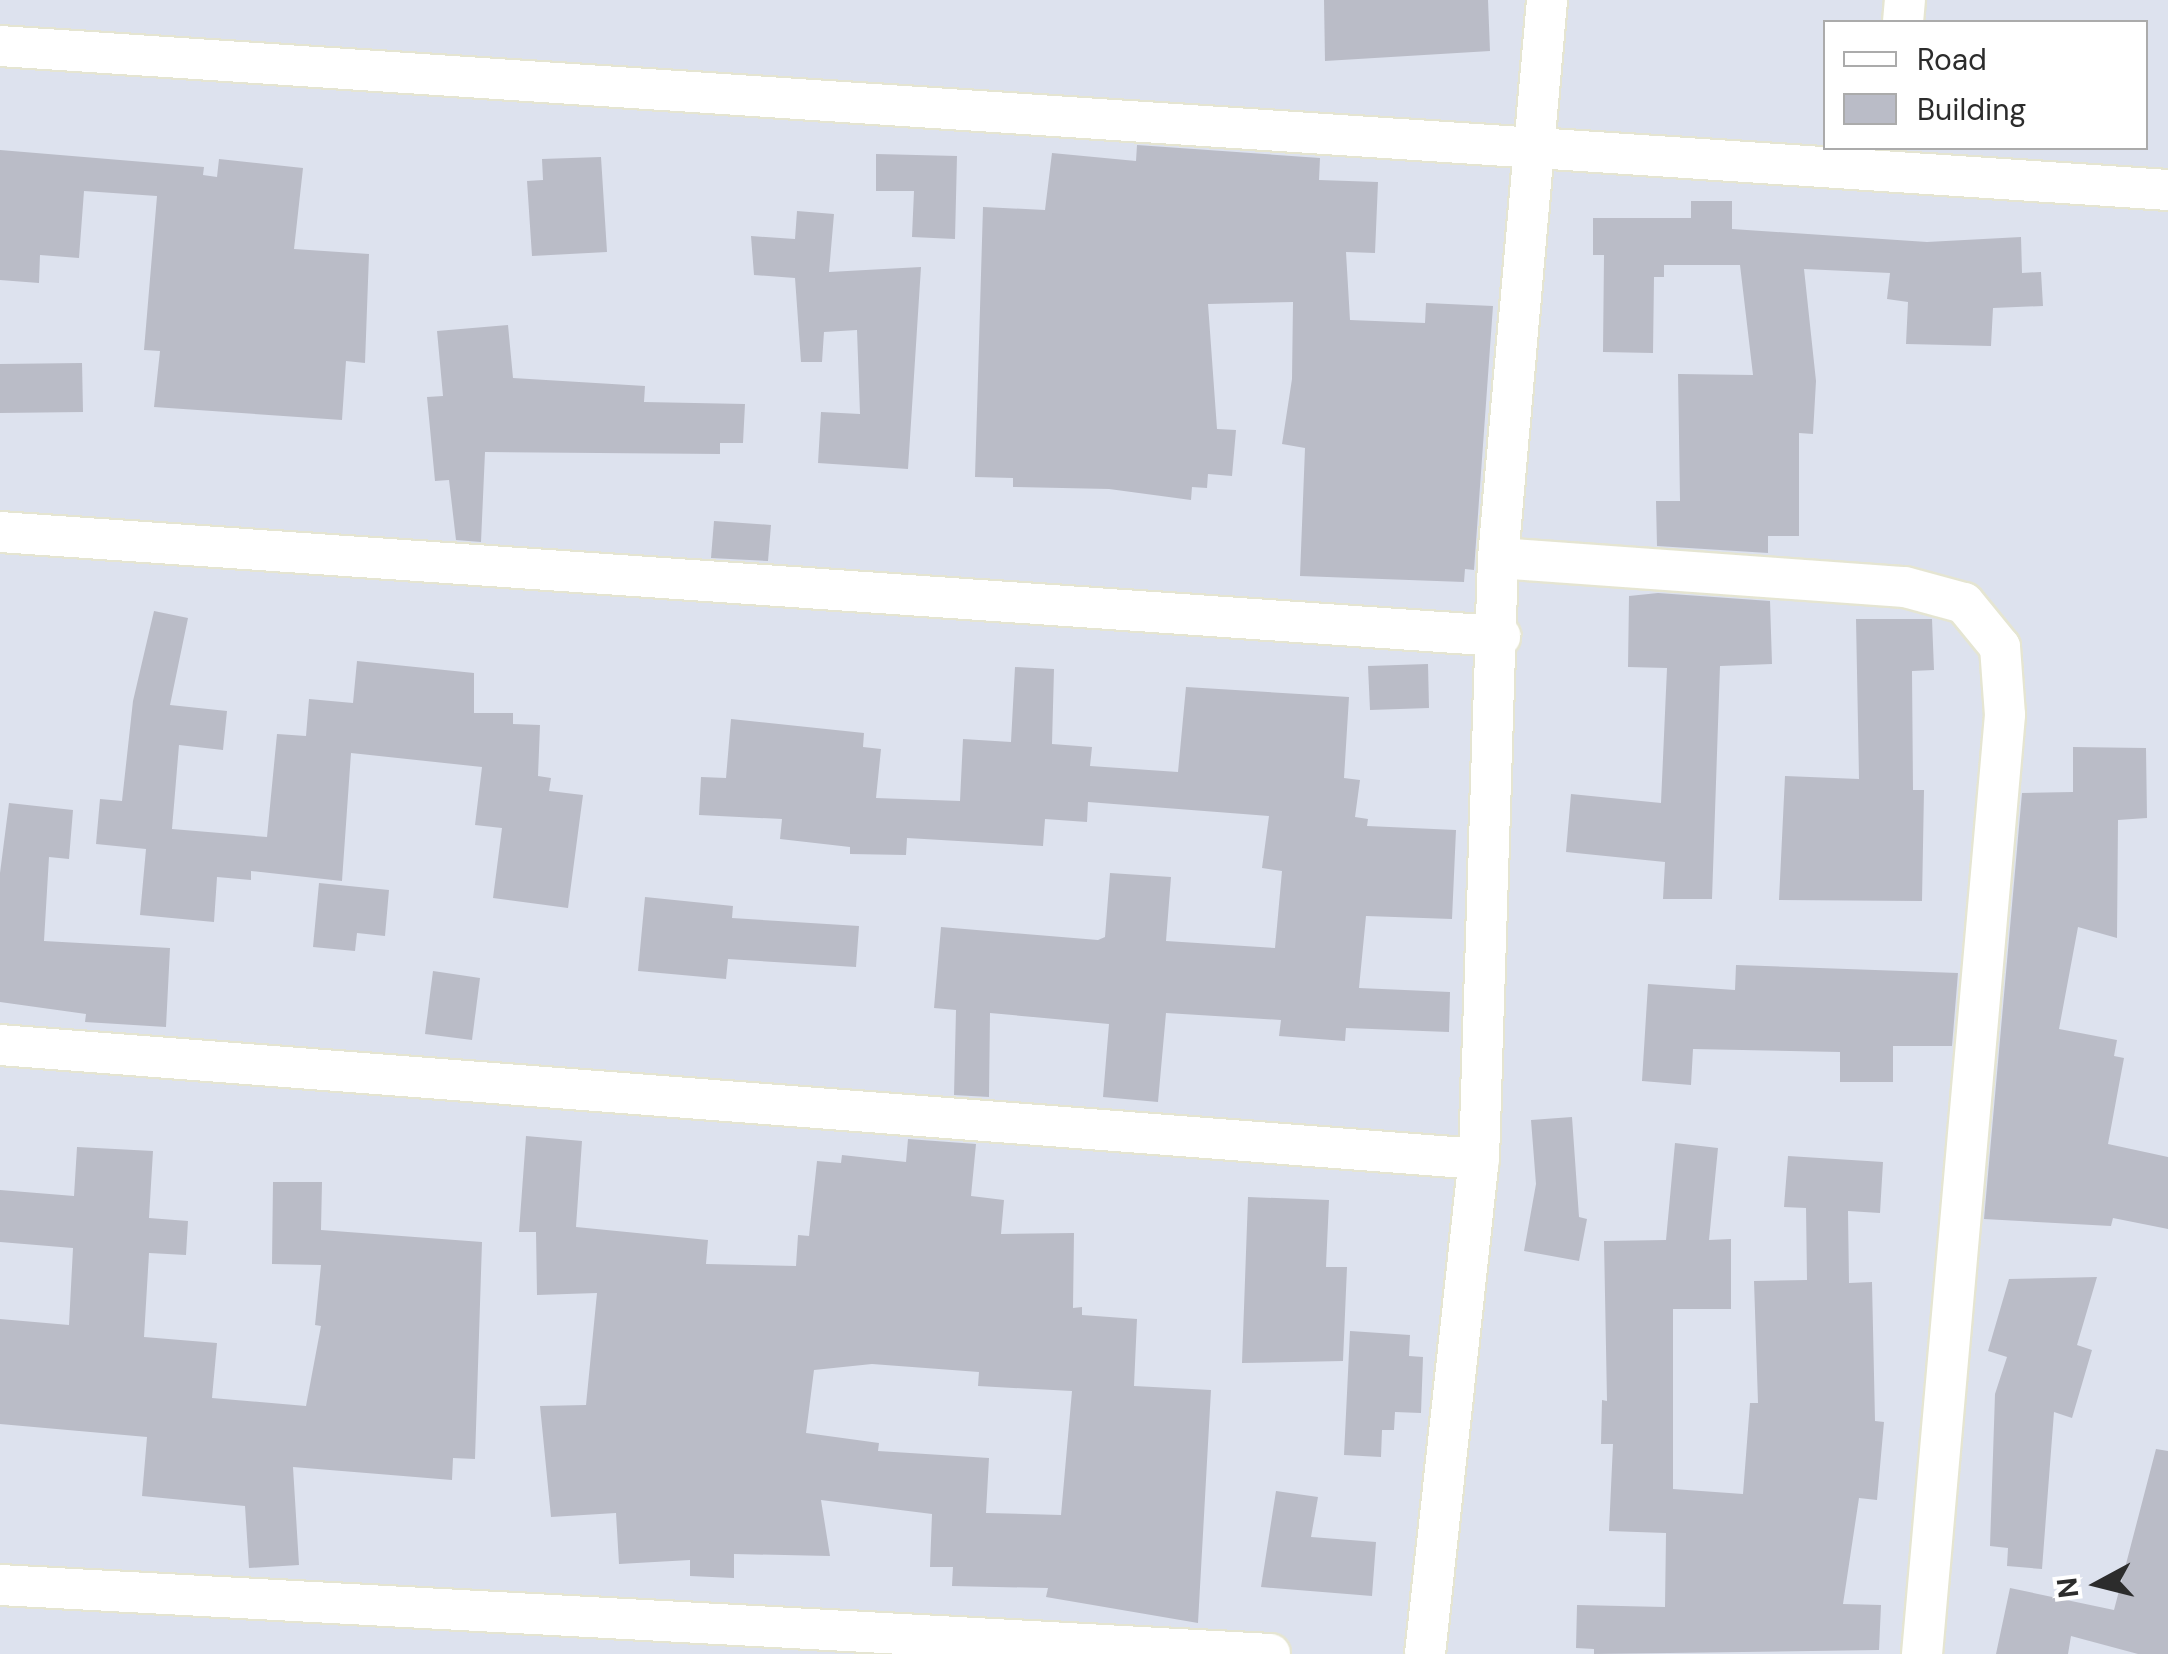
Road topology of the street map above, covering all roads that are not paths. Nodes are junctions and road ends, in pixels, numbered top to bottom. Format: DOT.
graph roads {
  1 [pos="1547,0"];
  2 [pos="0,46"];
  3 [pos="1538,147"];
  4 [pos="1892,160"];
  5 [pos="2168,190"];
  6 [pos="0,532"];
  7 [pos="1498,558"];
  8 [pos="1500,636"];
  9 [pos="0,1045"];
  10 [pos="1480,1159"];
  11 [pos="0,1585"];
  12 [pos="1270,1654"];
  13 [pos="1424,1654"];
  14 [pos="1922,1654"];
  1 -- 3 [label="street"];
  2 -- 3 [label="street"];
  3 -- 4 [label="street"];
  3 -- 7 [label="street"];
  4 -- 5 [label="street"];
  6 -- 8 [label="street"];
  7 -- 8 [label="street"];
  7 -- 14 [label="street"];
  8 -- 10 [label="street"];
  9 -- 10 [label="street"];
  10 -- 13 [label="street"];
  11 -- 12 [label="street"];
}
